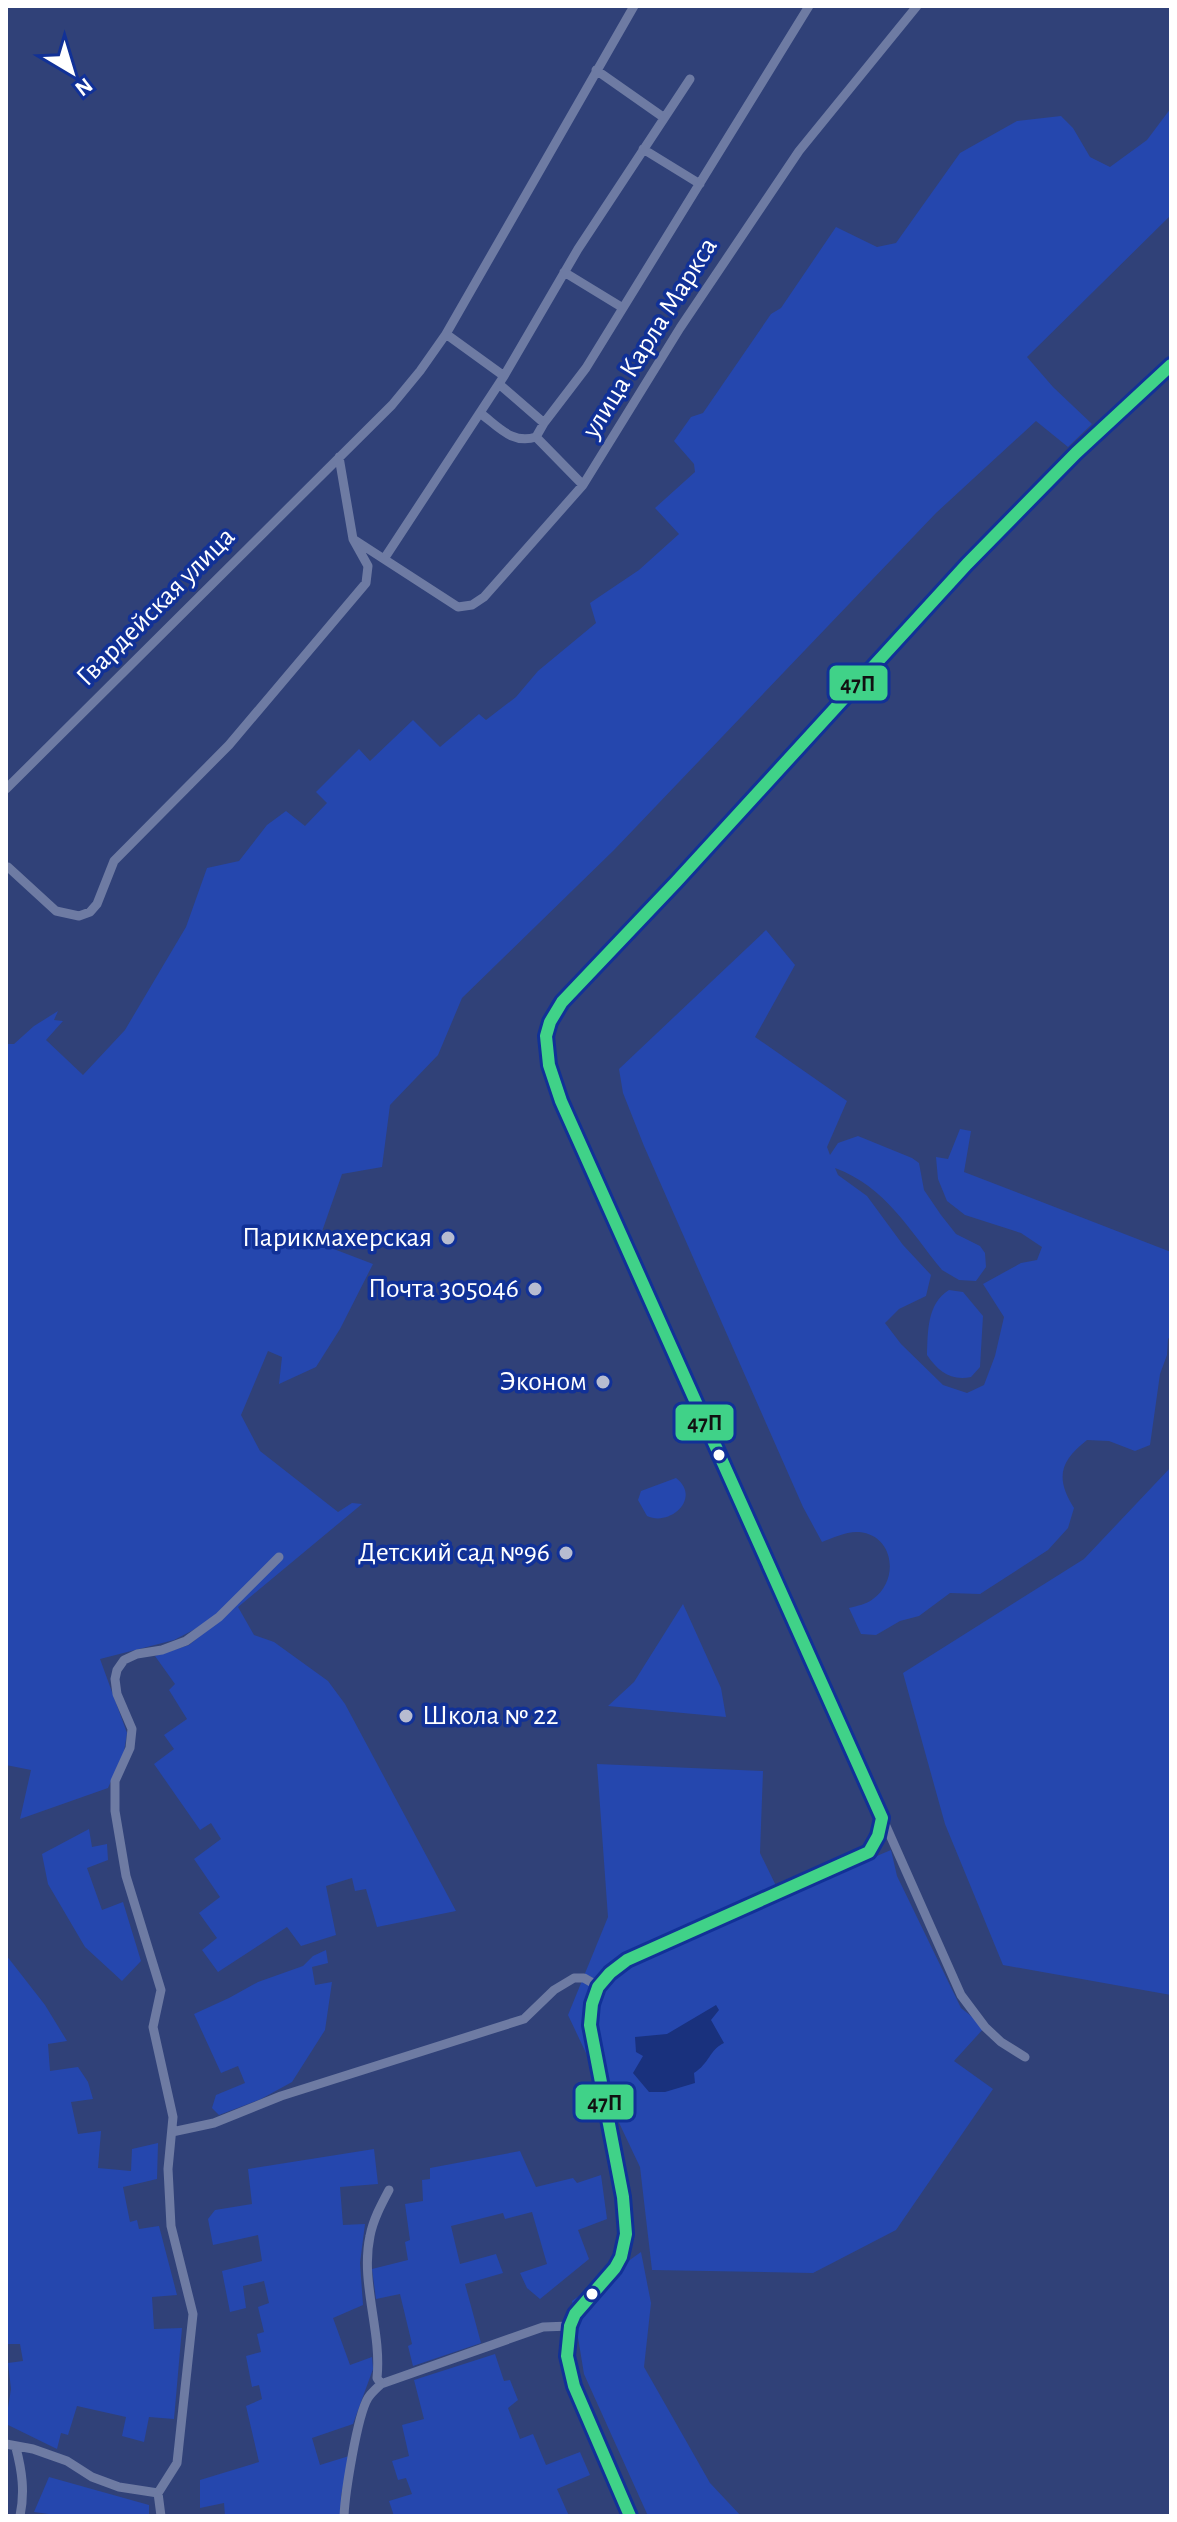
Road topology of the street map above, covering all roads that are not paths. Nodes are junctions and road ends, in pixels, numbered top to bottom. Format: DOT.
graph roads {
  1 [pos="634,6"];
  2 [pos="809,6"];
  3 [pos="917,6"];
  4 [pos="596,70"];
  5 [pos="690,79"];
  6 [pos="663,117"];
  7 [pos="643,149"];
  8 [pos="700,184"];
  9 [pos="564,272"];
  10 [pos="623,308"];
  11 [pos="446,334"];
  12 [pos="1171,365"];
  13 [pos="501,380"];
  14 [pos="480,413"];
  15 [pos="544,423"];
  16 [pos="536,437"];
  17 [pos="339,457"];
  18 [pos="583,485"];
  19 [pos="353,539"];
  20 [pos="384,559"];
  21 [pos="6,789"];
  22 [pos="8,867"];
  23 [pos="279,1557"];
  24 [pos="878,1806"];
  25 [pos="598,1986"];
  26 [pos="1025,2057"];
  27 [pos="172,2132"];
  28 [pos="389,2190"];
  29 [pos="570,2326"];
  30 [pos="381,2384"];
  31 [pos="11,2446"];
  32 [pos="158,2493"];
  33 [pos="20,2516"];
  34 [pos="161,2516"];
  35 [pos="344,2516"];
  36 [pos="630,2516"];
  1 -- 4 [label="street"];
  2 -- 8 [label="street, улица Карла Маркса"];
  3 -- 18 [label="street, улица Карла Маркса"];
  4 -- 6 [label="street"];
  4 -- 11 [label="street"];
  5 -- 6 [label="street"];
  6 -- 7 [label="street"];
  7 -- 8 [label="street"];
  7 -- 9 [label="street"];
  8 -- 10 [label="street, улица Карла Маркса"];
  9 -- 10 [label="street"];
  9 -- 13 [label="street"];
  10 -- 15 [label="street, улица Карла Маркса"];
  11 -- 13 [label="street"];
  11 -- 17 [label="street"];
  12 -- 24 [label="street"];
  13 -- 14 [label="street"];
  13 -- 15 [label="street"];
  14 -- 16 [label="street"];
  14 -- 20 [label="street"];
  15 -- 16 [label="street, улица Карла Маркса"];
  16 -- 18 [label="street"];
  17 -- 19 [label="street"];
  17 -- 21 [label="street, Гвардейская улица"];
  18 -- 20 [label="street, улица Карла Маркса"];
  19 -- 20 [label="street, улица Карла Маркса"];
  19 -- 22 [label="street"];
  23 -- 27 [label="street"];
  24 -- 25 [label="street"];
  24 -- 26 [label="street"];
  25 -- 27 [label="street"];
  25 -- 29 [label="street"];
  27 -- 32 [label="street"];
  28 -- 30 [label="street"];
  29 -- 30 [label="street"];
  29 -- 36 [label="street"];
  30 -- 35 [label="street"];
  31 -- 32 [label="street"];
  31 -- 33 [label="street"];
  32 -- 34 [label="street"];
}
